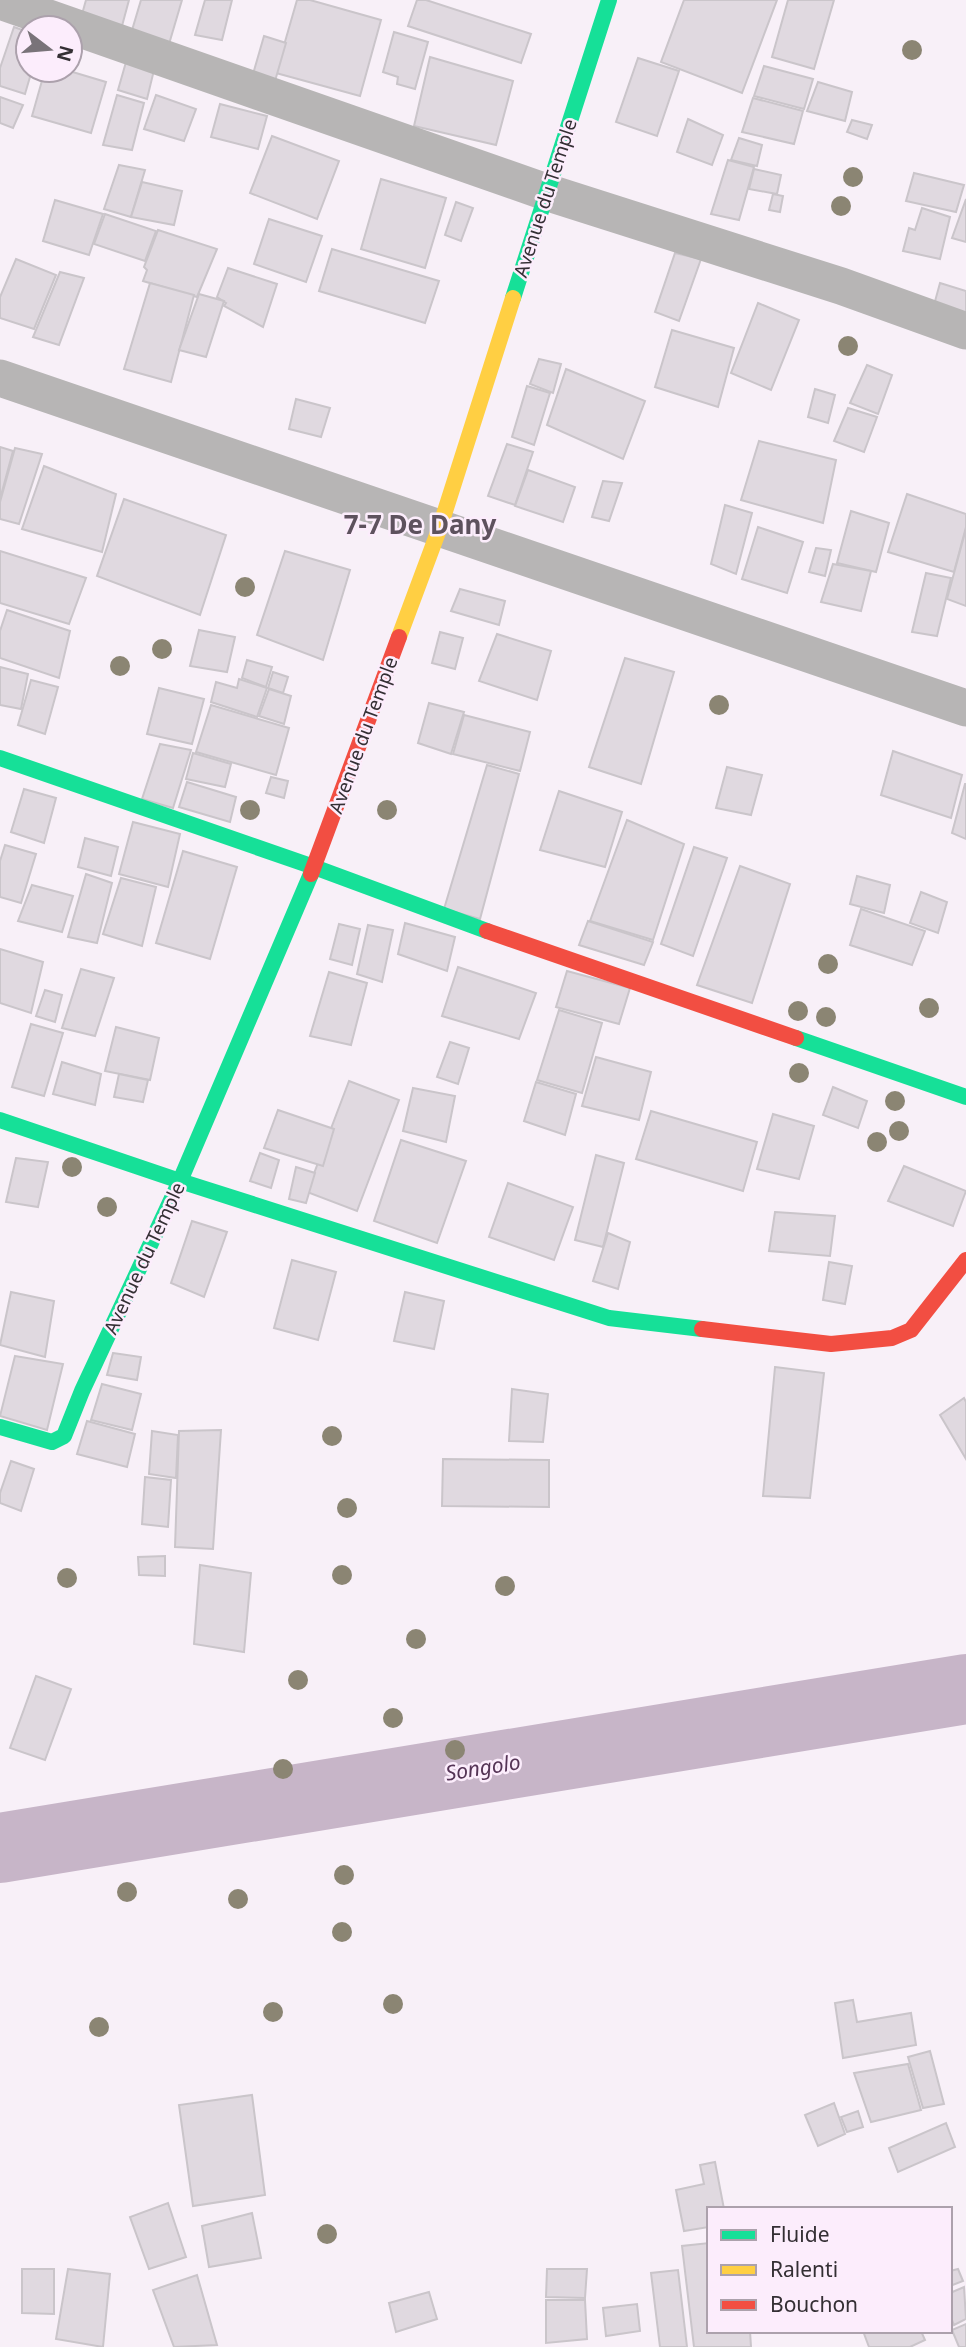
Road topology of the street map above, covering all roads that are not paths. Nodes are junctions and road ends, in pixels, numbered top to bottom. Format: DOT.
graph roads {
  1 [pos="610,0"];
  2 [pos="0,1"];
  3 [pos="546,192"];
  4 [pos="966,331"];
  5 [pos="0,378"];
  6 [pos="440,527"];
  7 [pos="966,708"];
  8 [pos="0,758"];
  9 [pos="314,867"];
  10 [pos="966,1097"];
  11 [pos="0,1120"];
  12 [pos="180,1181"];
  13 [pos="966,1260"];
  14 [pos="0,1427"];
  1 -- 3 [label="street, Avenue du Temple"];
  2 -- 3 [label="street"];
  3 -- 4 [label="street"];
  3 -- 6 [label="street, Avenue du Temple"];
  5 -- 6 [label="street"];
  6 -- 7 [label="street"];
  6 -- 9 [label="street, Avenue du Temple"];
  8 -- 9 [label="street"];
  9 -- 10 [label="street"];
  9 -- 12 [label="street, Avenue du Temple"];
  11 -- 12 [label="street"];
  12 -- 13 [label="street"];
  12 -- 14 [label="street, Avenue du Temple"];
}
